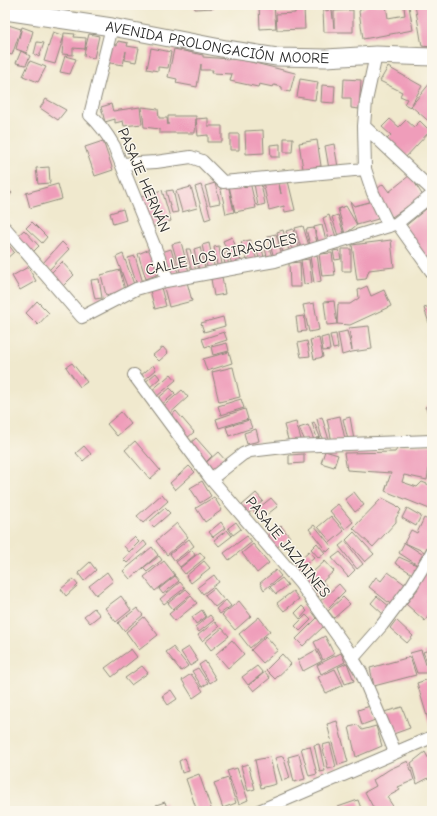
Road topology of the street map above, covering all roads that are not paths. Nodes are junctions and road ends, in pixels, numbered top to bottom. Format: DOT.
graph roads {
  1 [pos="5,11"];
  2 [pos="112,27"];
  3 [pos="376,55"];
  4 [pos="432,57"];
  5 [pos="364,126"];
  6 [pos="122,164"];
  7 [pos="365,169"];
  8 [pos="432,190"];
  9 [pos="432,196"];
  10 [pos="393,225"];
  11 [pos="5,228"];
  12 [pos="432,272"];
  13 [pos="168,280"];
  14 [pos="134,375"];
  15 [pos="432,441"];
  16 [pos="211,479"];
  17 [pos="432,552"];
  18 [pos="353,658"];
  19 [pos="432,737"];
  20 [pos="395,752"];
  21 [pos="259,811"];
  1 -- 2 [label="street, AVENIDA PROLONGACIÓN MOORE"];
  2 -- 3 [label="street, AVENIDA PROLONGACIÓN MOORE"];
  2 -- 6 [label="street, PASAJE HERNÁN"];
  3 -- 4 [label="street, AVENIDA PROLONGACIÓN MOORE"];
  3 -- 5 [label="street"];
  5 -- 7 [label="street"];
  5 -- 8 [label="street"];
  6 -- 7 [label="street"];
  6 -- 13 [label="street, PASAJE HERNÁN"];
  7 -- 10 [label="street"];
  9 -- 10 [label="street, CALLE LOS GIRASOLES"];
  10 -- 12 [label="street"];
  10 -- 13 [label="street, CALLE LOS GIRASOLES"];
  11 -- 13 [label="street, CALLE LOS GIRASOLES"];
  14 -- 16 [label="street, PASAJE JAZMINES"];
  15 -- 16 [label="street"];
  16 -- 18 [label="street, PASAJE JAZMINES"];
  17 -- 18 [label="street"];
  18 -- 20 [label="street, PASAJE JAZMINES"];
  19 -- 20 [label="street"];
  20 -- 21 [label="street"];
}
